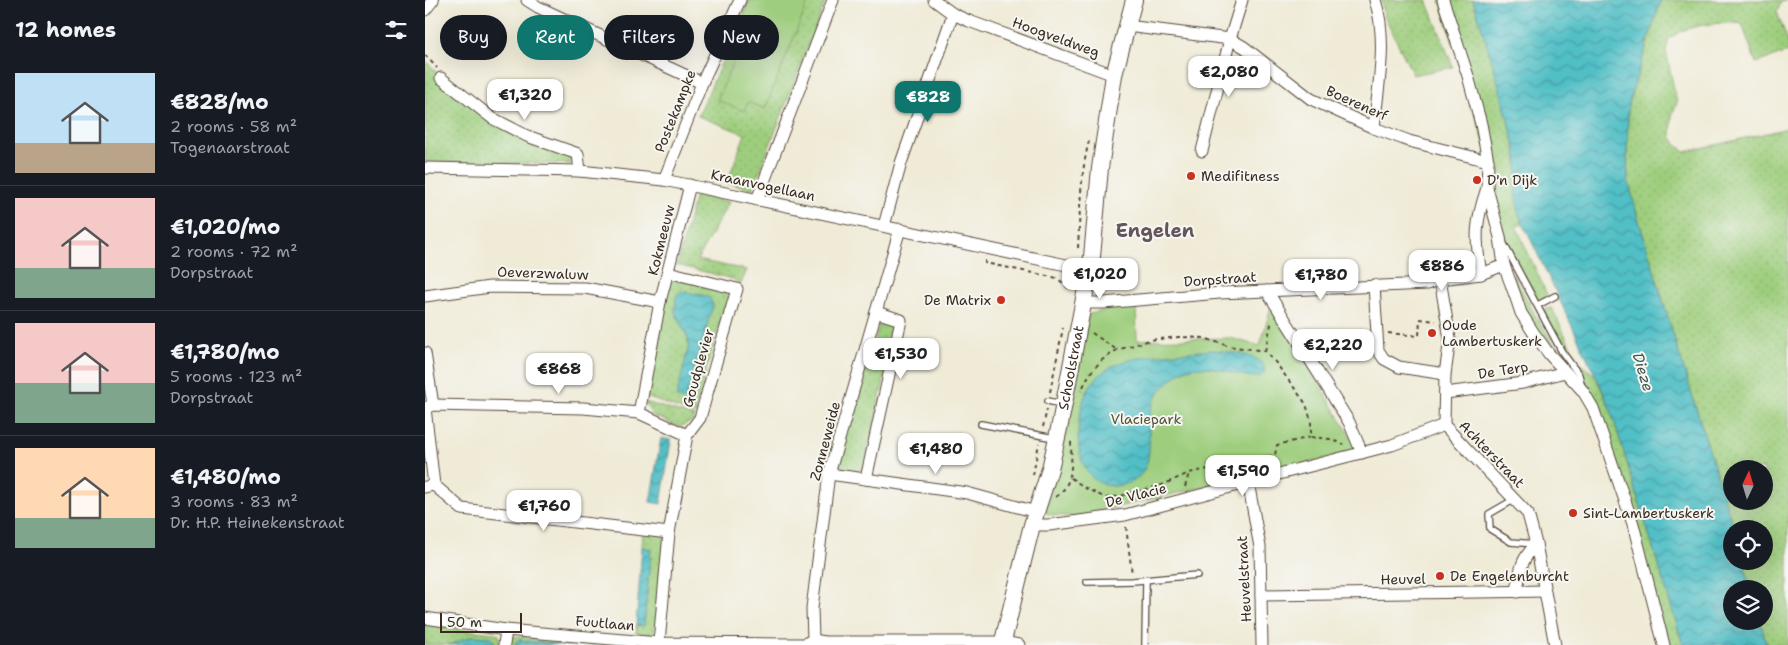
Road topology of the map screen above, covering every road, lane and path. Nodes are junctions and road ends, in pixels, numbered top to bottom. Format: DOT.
graph roads {
  1 [pos="433,0"];
  2 [pos="527,0"];
  3 [pos="740,0"];
  4 [pos="833,0"];
  5 [pos="934,0"];
  6 [pos="1134,0"];
  7 [pos="1242,0"];
  8 [pos="1375,0"];
  9 [pos="1443,0"];
  10 [pos="425,10"];
  11 [pos="953,14"];
  12 [pos="1127,26"];
  13 [pos="1230,40"];
  14 [pos="425,55"];
  15 [pos="1114,75"];
  16 [pos="441,78"];
  17 [pos="702,83"];
  18 [pos="1374,128"];
  19 [pos="1091,134"];
  20 [pos="1203,151"];
  21 [pos="1488,161"];
  22 [pos="425,168"];
  23 [pos="581,171"];
  24 [pos="664,180"];
  25 [pos="690,185"];
  26 [pos="1487,188"];
  27 [pos="757,200"];
  28 [pos="884,226"];
  29 [pos="900,229"];
  30 [pos="1500,237"];
  31 [pos="985,248"];
  32 [pos="1504,265"];
  33 [pos="1083,269"];
  34 [pos="668,272"];
  35 [pos="1481,274"];
  36 [pos="1440,279"];
  37 [pos="1374,285"];
  38 [pos="1071,290"];
  39 [pos="1267,291"];
  40 [pos="425,296"];
  41 [pos="1555,296"];
  42 [pos="1077,300"];
  43 [pos="660,302"];
  44 [pos="1276,304"];
  45 [pos="1538,305"];
  46 [pos="876,312"];
  47 [pos="1446,321"];
  48 [pos="1072,322"];
  49 [pos="1377,332"];
  50 [pos="1117,350"];
  51 [pos="1265,352"];
  52 [pos="425,354"];
  53 [pos="1565,372"];
  54 [pos="1445,374"];
  55 [pos="1081,392"];
  56 [pos="1583,392"];
  57 [pos="1445,393"];
  58 [pos="1056,403"];
  59 [pos="428,407"];
  60 [pos="639,414"];
  61 [pos="981,424"];
  62 [pos="1444,425"];
  63 [pos="687,436"];
  64 [pos="1056,436"];
  65 [pos="1311,437"];
  66 [pos="1362,453"];
  67 [pos="1189,473"];
  68 [pos="829,474"];
  69 [pos="1071,478"];
  70 [pos="866,479"];
  71 [pos="1248,482"];
  72 [pos="1031,483"];
  73 [pos="430,486"];
  74 [pos="1054,498"];
  75 [pos="1181,499"];
  76 [pos="1515,499"];
  77 [pos="1125,515"];
  78 [pos="1034,519"];
  79 [pos="669,533"];
  80 [pos="1536,544"];
  81 [pos="1197,575"];
  82 [pos="1147,580"];
  83 [pos="1133,581"];
  84 [pos="1087,582"];
  85 [pos="1545,591"];
  86 [pos="1517,592"];
  87 [pos="1261,595"];
  88 [pos="425,618"];
  89 [pos="506,630"];
  90 [pos="813,640"];
  91 [pos="659,643"];
  92 [pos="1008,644"];
  93 [pos="504,645"];
  94 [pos="1145,645"];
  95 [pos="1262,645"];
  96 [pos="1555,645"];
  97 [pos="1663,645"];
  1 -- 10 [label="street"];
  2 -- 17 [label="street"];
  3 -- 17 [label="street, Postekampke"];
  4 -- 27 [label="street"];
  5 -- 11 [label="street, Hoogveldweg"];
  6 -- 12 [label="street, Schoolstraat"];
  7 -- 13 [label="street"];
  8 -- 18 [label="street"];
  9 -- 21 [label="street"];
  11 -- 15 [label="street, Hoogveldweg"];
  11 -- 28 [label="street"];
  12 -- 13 [label="street, Boerenerf"];
  12 -- 15 [label="street, Schoolstraat"];
  13 -- 18 [label="street, Boerenerf"];
  13 -- 20 [label="street"];
  14 -- 16 [label="path"];
  15 -- 33 [label="street, Schoolstraat"];
  16 -- 23 [label="street"];
  17 -- 24 [label="street, Postekampke"];
  18 -- 21 [label="street, Boerenerf"];
  19 -- 33 [label="path"];
  21 -- 26 [label="street"];
  22 -- 23 [label="street, Kraanvogellaan"];
  23 -- 24 [label="street, Kraanvogellaan"];
  24 -- 25 [label="street, Kraanvogellaan"];
  25 -- 27 [label="street, Kraanvogellaan"];
  25 -- 34 [label="street, Kokmeeuw"];
  26 -- 30 [label="street"];
  26 -- 35 [label="street"];
  27 -- 28 [label="street, Kraanvogellaan"];
  28 -- 29 [label="street, Kraanvogellaan"];
  29 -- 31 [label="street, Kraanvogellaan"];
  29 -- 46 [label="street, Zonneweide"];
  30 -- 32 [label="street"];
  30 -- 45 [label="lane"];
  31 -- 33 [label="street, Kraanvogellaan"];
  31 -- 38 [label="path"];
  32 -- 35 [label="street, Dorpstraat"];
  32 -- 53 [label="street"];
  33 -- 38 [label="path"];
  33 -- 42 [label="street, Schoolstraat"];
  34 -- 43 [label="street, Kokmeeuw"];
  34 -- 63 [label="street, Goudplevier"];
  35 -- 36 [label="street, Dorpstraat"];
  36 -- 37 [label="street, Dorpstraat"];
  36 -- 47 [label="street, Achterstraat"];
  37 -- 39 [label="street, Dorpstraat"];
  37 -- 49 [label="street"];
  38 -- 42 [label="path"];
  39 -- 42 [label="street, Dorpstraat"];
  39 -- 44 [label="street"];
  40 -- 43 [label="street, Oeverzwaluw"];
  41 -- 45 [label="lane"];
  42 -- 48 [label="street, Schoolstraat"];
  43 -- 60 [label="street"];
  44 -- 51 [label="path"];
  44 -- 66 [label="street"];
  45 -- 56 [label="lane"];
  46 -- 68 [label="street, Zonneweide"];
  46 -- 70 [label="street"];
  47 -- 49 [label="path"];
  47 -- 54 [label="street, Achterstraat"];
  48 -- 50 [label="path"];
  48 -- 58 [label="street, Schoolstraat"];
  48 -- 58 [label="path"];
  49 -- 54 [label="street"];
  50 -- 51 [label="path"];
  50 -- 55 [label="path"];
  51 -- 65 [label="path"];
  52 -- 59 [label="street"];
  53 -- 56 [label="street"];
  53 -- 57 [label="street, De Terp"];
  54 -- 57 [label="street, Achterstraat"];
  56 -- 97 [label="street"];
  57 -- 62 [label="street, Achterstraat"];
  58 -- 64 [label="street, Schoolstraat"];
  58 -- 64 [label="path"];
  59 -- 60 [label="street"];
  59 -- 73 [label="street"];
  60 -- 63 [label="street"];
  61 -- 64 [label="lane"];
  62 -- 66 [label="street, De Vlacie"];
  62 -- 76 [label="street, Achterstraat"];
  63 -- 79 [label="street, Goudplevier"];
  64 -- 69 [label="path"];
  64 -- 72 [label="path"];
  64 -- 78 [label="street, Schoolstraat"];
  65 -- 66 [label="path"];
  65 -- 67 [label="path"];
  66 -- 71 [label="street, De Vlacie"];
  67 -- 69 [label="path"];
  67 -- 75 [label="path"];
  68 -- 70 [label="street, De Vlacie"];
  68 -- 90 [label="street, Zonneweide"];
  69 -- 74 [label="path"];
  70 -- 78 [label="street, De Vlacie"];
  71 -- 75 [label="street, De Vlacie"];
  71 -- 87 [label="street, Heuvelstraat"];
  73 -- 79 [label="street"];
  75 -- 77 [label="street, De Vlacie"];
  76 -- 80 [label="street, Achterstraat"];
  76 -- 80 [label="lane"];
  77 -- 78 [label="street, De Vlacie"];
  77 -- 83 [label="path"];
  78 -- 92 [label="street, Schoolstraat"];
  79 -- 91 [label="street, Goudplevier"];
  80 -- 85 [label="street, Achterstraat"];
  80 -- 86 [label="street"];
  81 -- 82 [label="lane"];
  82 -- 83 [label="lane"];
  82 -- 94 [label="lane"];
  83 -- 84 [label="lane"];
  85 -- 86 [label="street, Heuvel"];
  85 -- 96 [label="street, Achterstraat"];
  86 -- 87 [label="street, Heuvel"];
  87 -- 95 [label="street, Heuvelstraat"];
  88 -- 89 [label="street, Fuutlaan"];
  89 -- 91 [label="street, Fuutlaan"];
  89 -- 93 [label="street"];
  90 -- 91 [label="street, Fuutlaan"];
  90 -- 92 [label="street, Fuutlaan"];
}
